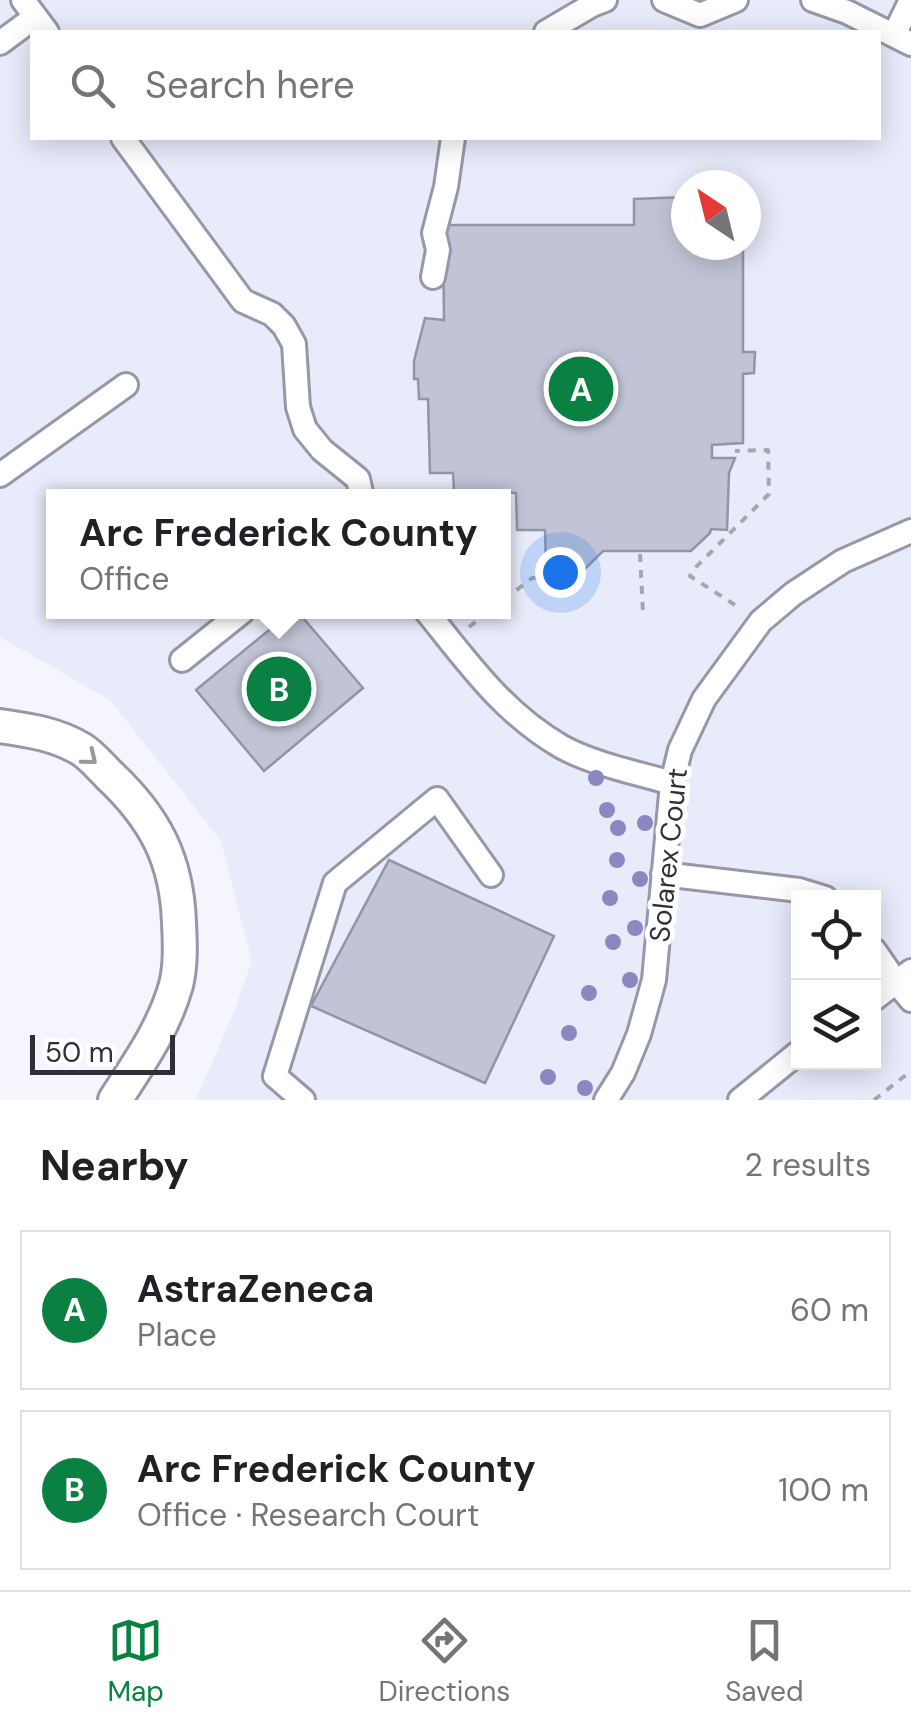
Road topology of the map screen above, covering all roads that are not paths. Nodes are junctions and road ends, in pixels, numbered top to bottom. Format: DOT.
graph roads {
  1 [pos="605,0"];
  2 [pos="664,0"];
  3 [pos="736,0"];
  4 [pos="812,0"];
  5 [pos="911,0"];
  6 [pos="35,16"];
  7 [pos="549,30"];
  8 [pos="902,40"];
  9 [pos="0,43"];
  10 [pos="124,140"];
  11 [pos="453,140"];
  12 [pos="433,278"];
  13 [pos="126,385"];
  14 [pos="0,475"];
  15 [pos="360,488"];
  16 [pos="911,531"];
  17 [pos="233,619"];
  18 [pos="433,619"];
  19 [pos="182,660"];
  20 [pos="0,726"];
  21 [pos="672,783"];
  22 [pos="663,874"];
  23 [pos="491,875"];
  24 [pos="799,890"];
  25 [pos="881,957"];
  26 [pos="906,984"];
  27 [pos="881,995"];
  28 [pos="791,1059"];
  29 [pos="115,1100"];
  30 [pos="303,1100"];
  31 [pos="606,1100"];
  32 [pos="740,1100"];
  1 -- 7 [label="street"];
  2 -- 3 [label="street"];
  4 -- 8 [label="street"];
  5 -- 8 [label="street"];
  6 -- 9 [label="street"];
  10 -- 15 [label="street"];
  11 -- 12 [label="street"];
  13 -- 14 [label="street"];
  16 -- 21 [label="street, Solarex Court"];
  17 -- 19 [label="street"];
  18 -- 21 [label="street"];
  20 -- 29 [label="highway, one-way"];
  21 -- 22 [label="street, Solarex Court"];
  22 -- 24 [label="street"];
  22 -- 31 [label="street, Solarex Court"];
  23 -- 30 [label="street"];
  25 -- 26 [label="street"];
  26 -- 27 [label="street"];
  28 -- 32 [label="street"];
}
